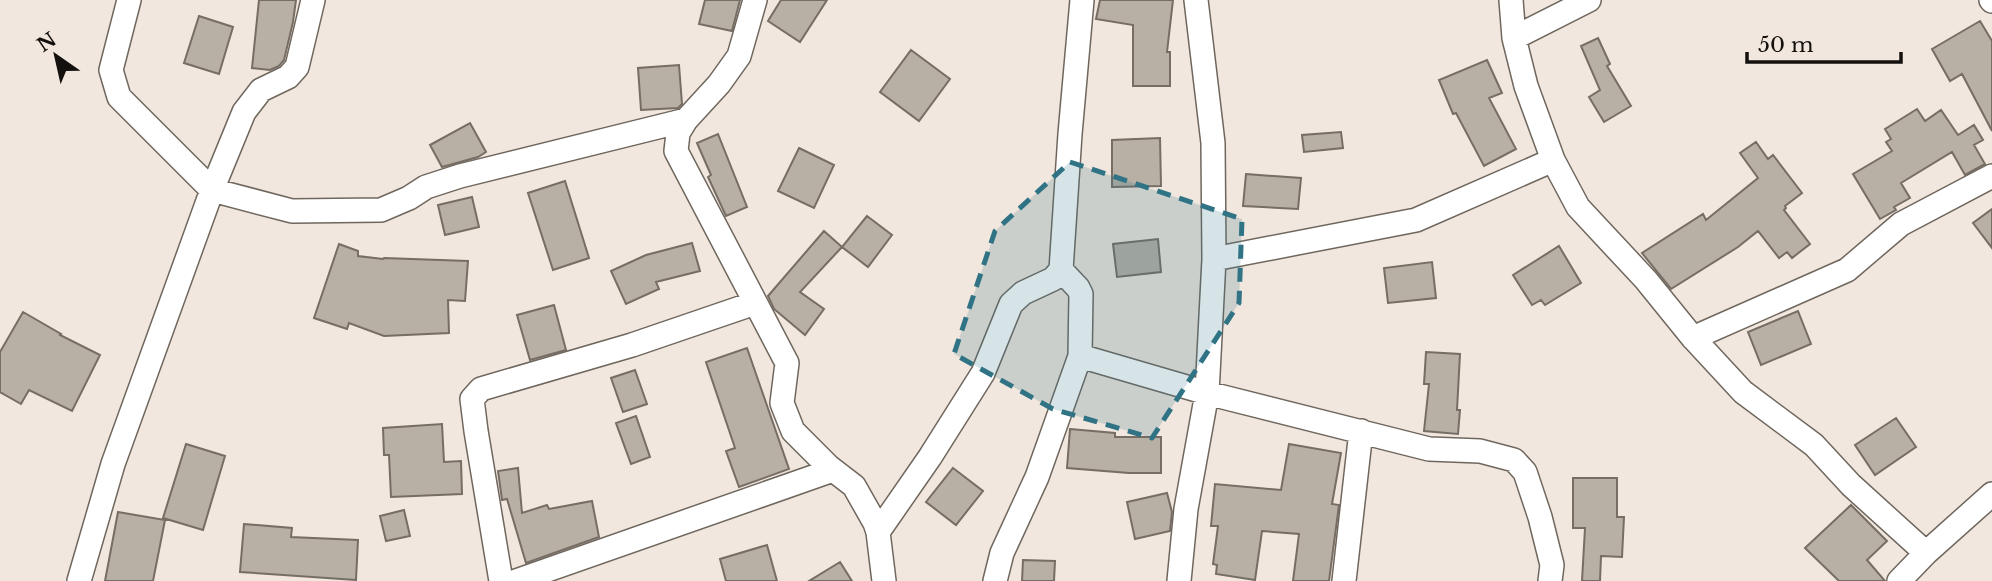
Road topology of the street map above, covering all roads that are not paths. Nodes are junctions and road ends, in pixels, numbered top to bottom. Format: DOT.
graph roads {
  1 [pos="129,0"];
  2 [pos="313,0"];
  3 [pos="755,0"];
  4 [pos="1082,0"];
  5 [pos="1196,0"];
  6 [pos="1511,0"];
  7 [pos="1589,0"];
  8 [pos="1514,38"];
  9 [pos="686,120"];
  10 [pos="1553,160"];
  11 [pos="1992,176"];
  12 [pos="212,190"];
  13 [pos="1214,259"];
  14 [pos="1061,270"];
  15 [pos="755,303"];
  16 [pos="1693,338"];
  17 [pos="1080,356"];
  18 [pos="1207,393"];
  19 [pos="1361,431"];
  20 [pos="833,470"];
  21 [pos="1992,494"];
  22 [pos="878,532"];
  23 [pos="1926,553"];
  24 [pos="79,581"];
  25 [pos="501,581"];
  26 [pos="516,581"];
  27 [pos="884,581"];
  28 [pos="995,581"];
  29 [pos="1179,581"];
  30 [pos="1344,581"];
  31 [pos="1550,581"];
  32 [pos="1899,581"];
  1 -- 12 [label="street"];
  2 -- 12 [label="street"];
  3 -- 9 [label="street"];
  4 -- 14 [label="street"];
  5 -- 13 [label="street"];
  6 -- 8 [label="street"];
  7 -- 8 [label="street"];
  8 -- 10 [label="street"];
  9 -- 12 [label="street"];
  9 -- 15 [label="street"];
  10 -- 13 [label="street"];
  10 -- 16 [label="street"];
  11 -- 16 [label="street"];
  12 -- 24 [label="street"];
  13 -- 18 [label="street"];
  14 -- 17 [label="street"];
  14 -- 22 [label="street"];
  15 -- 20 [label="street"];
  15 -- 25 [label="street"];
  16 -- 23 [label="street"];
  17 -- 18 [label="street"];
  17 -- 28 [label="street"];
  18 -- 19 [label="street"];
  18 -- 29 [label="street"];
  19 -- 30 [label="street"];
  19 -- 31 [label="street"];
  20 -- 22 [label="street"];
  20 -- 26 [label="street"];
  21 -- 23 [label="street"];
  22 -- 27 [label="street"];
  23 -- 32 [label="street"];
}
